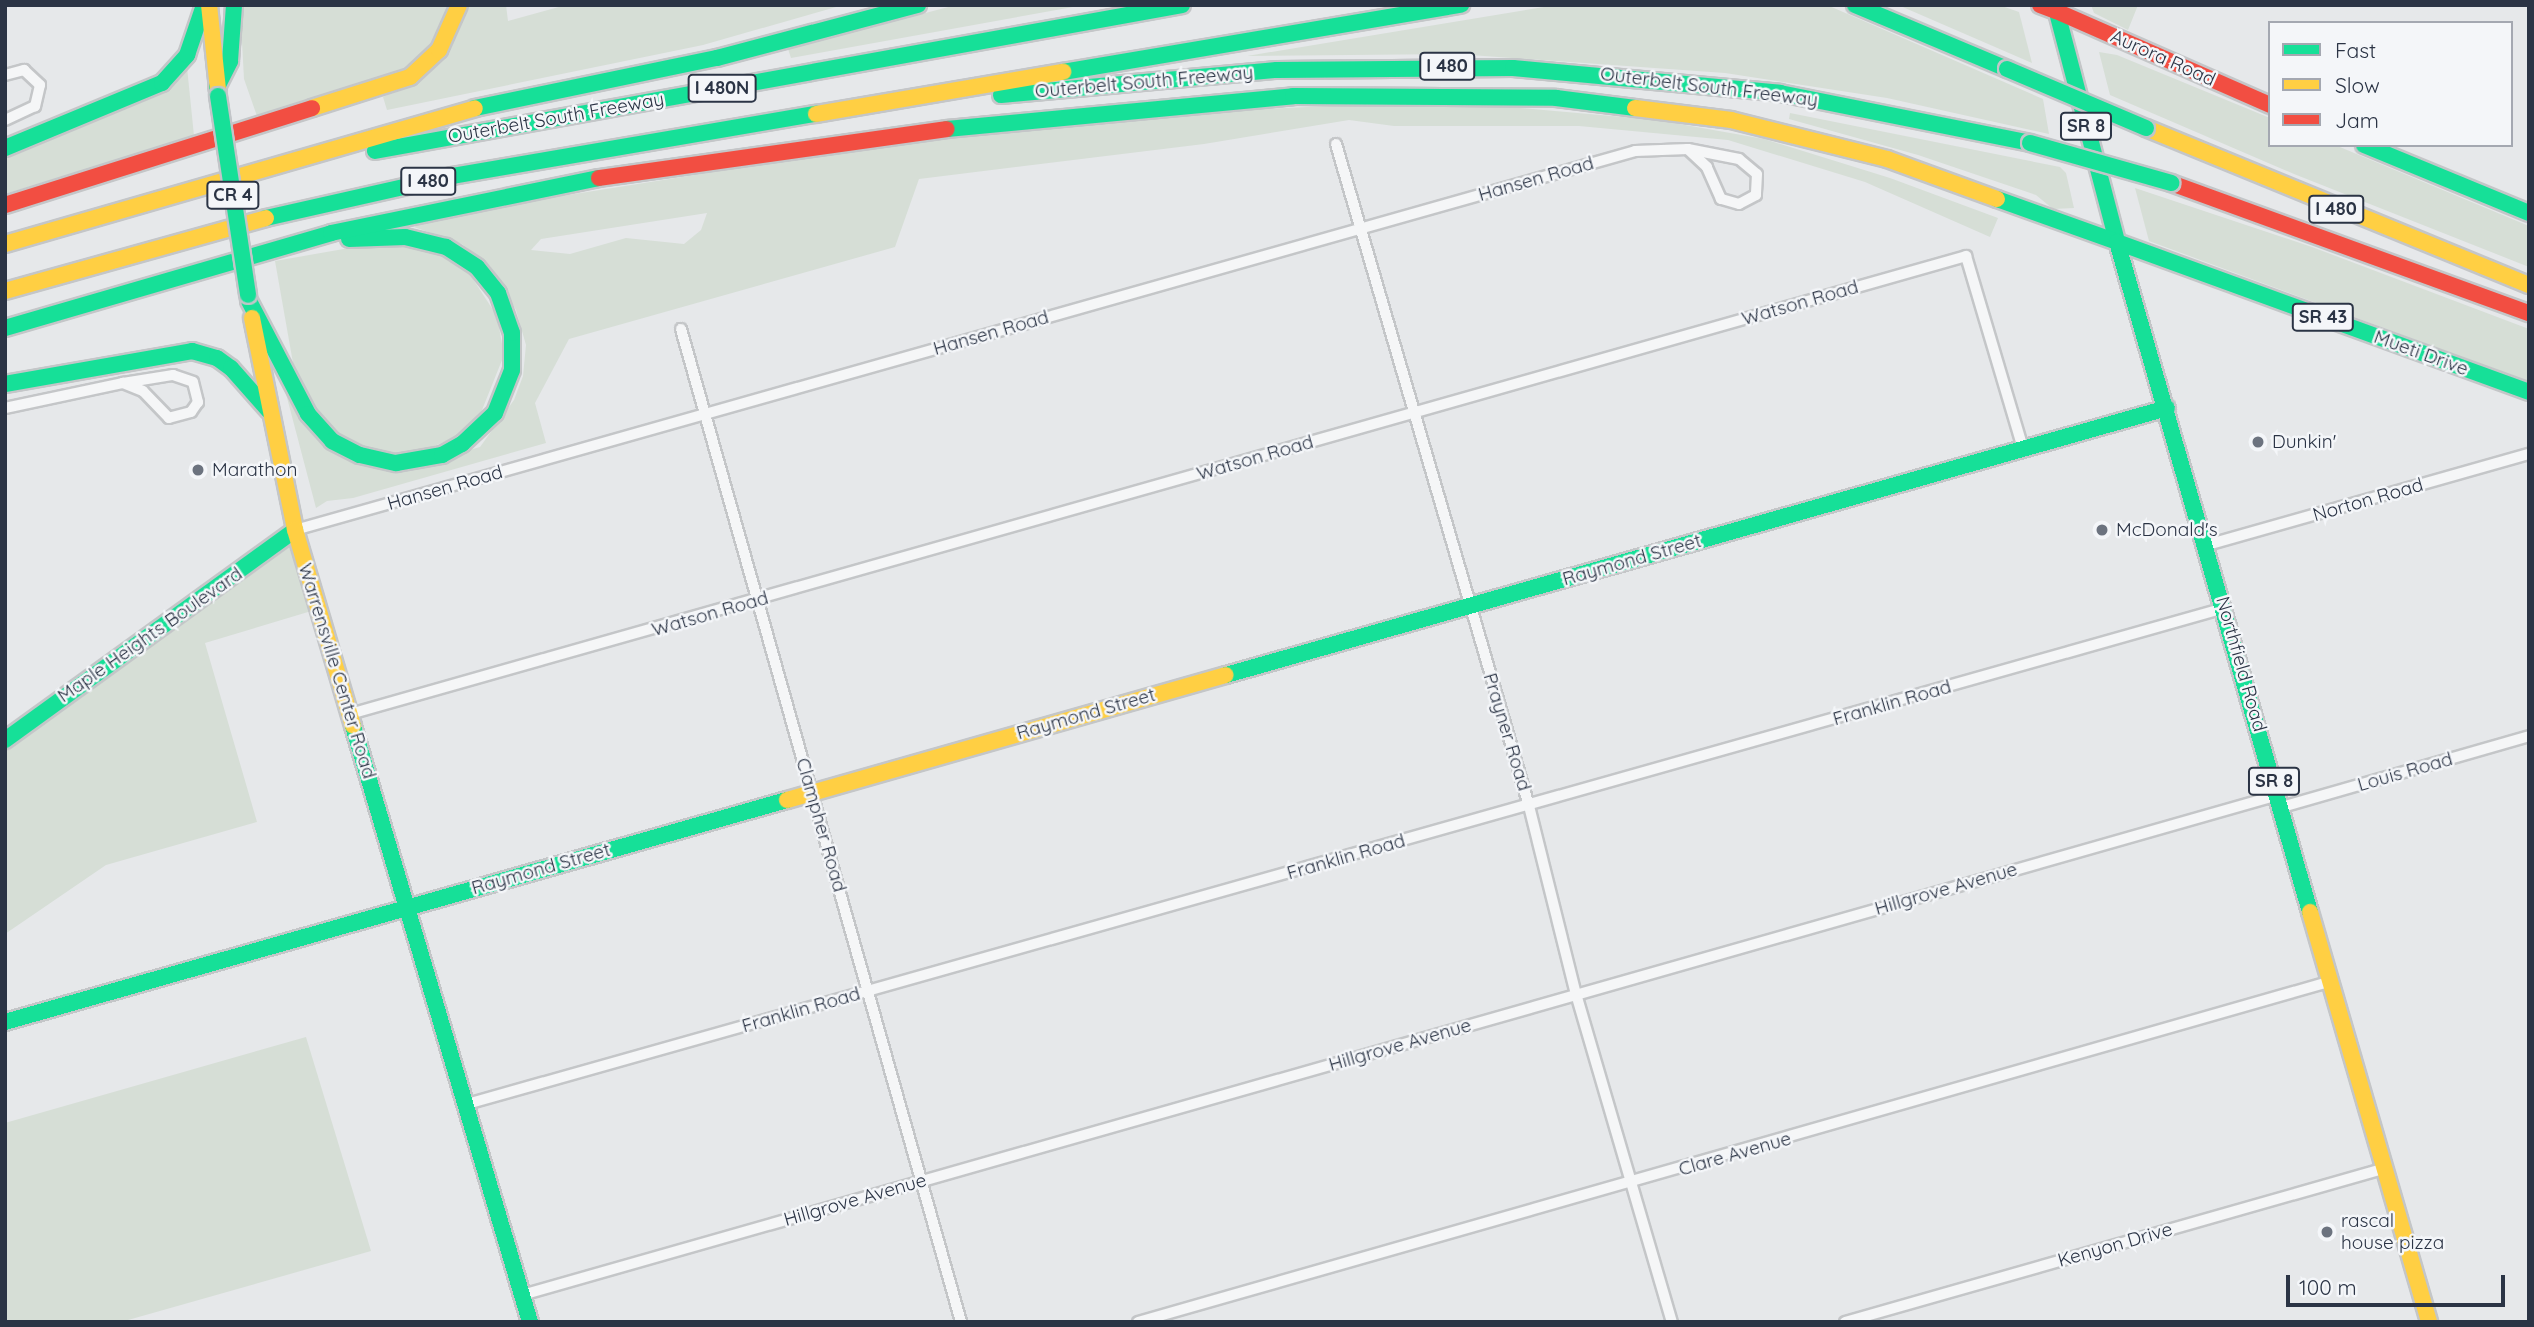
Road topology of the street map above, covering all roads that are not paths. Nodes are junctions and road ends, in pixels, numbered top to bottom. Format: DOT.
graph roads {
  1 [pos="206,5"];
  2 [pos="234,5"];
  3 [pos="459,5"];
  4 [pos="918,5"];
  5 [pos="1182,5"];
  6 [pos="1461,5"];
  7 [pos="1855,5"];
  8 [pos="2050,7"];
  9 [pos="5,75"];
  10 [pos="218,91"];
  11 [pos="2268,105"];
  12 [pos="859,108"];
  13 [pos="5,120"];
  14 [pos="1336,144"];
  15 [pos="2369,147"];
  16 [pos="5,148"];
  17 [pos="1688,149"];
  18 [pos="262,172"];
  19 [pos="5,205"];
  20 [pos="2529,213"];
  21 [pos="1361,228"];
  22 [pos="2117,242"];
  23 [pos="5,244"];
  24 [pos="278,250"];
  25 [pos="2529,285"];
  26 [pos="5,291"];
  27 [pos="248,298"];
  28 [pos="2529,313"];
  29 [pos="5,328"];
  30 [pos="681,329"];
  31 [pos="122,383"];
  32 [pos="5,384"];
  33 [pos="2529,392"];
  34 [pos="5,408"];
  35 [pos="2167,408"];
  36 [pos="269,411"];
  37 [pos="1413,413"];
  38 [pos="706,414"];
  39 [pos="2023,449"];
  40 [pos="2529,454"];
  41 [pos="295,530"];
  42 [pos="2207,545"];
  43 [pos="759,601"];
  44 [pos="1468,606"];
  45 [pos="2225,608"];
  46 [pos="350,714"];
  47 [pos="2529,736"];
  48 [pos="5,740"];
  49 [pos="811,792"];
  50 [pos="2280,801"];
  51 [pos="1529,806"];
  52 [pos="408,906"];
  53 [pos="2332,981"];
  54 [pos="868,992"];
  55 [pos="1576,994"];
  56 [pos="5,1022"];
  57 [pos="467,1104"];
  58 [pos="2385,1168"];
  59 [pos="921,1182"];
  60 [pos="1634,1183"];
  61 [pos="522,1295"];
  62 [pos="530,1322"];
  63 [pos="961,1322"];
  64 [pos="1138,1322"];
  65 [pos="1672,1322"];
  66 [pos="1845,1322"];
  67 [pos="2429,1322"];
  1 -- 10 [label="main road, Warrensville Center Road / CR 4"];
  1 -- 16 [label="main road"];
  2 -- 10 [label="main road"];
  3 -- 19 [label="main road"];
  4 -- 18 [label="main road, Outerbelt South Freeway"];
  5 -- 18 [label="main road, Outerbelt South Freeway / I 480N"];
  6 -- 12 [label="main road, Outerbelt South Freeway"];
  7 -- 25 [label="main road, I 480, bridge"];
  8 -- 11 [label="main road, Aurora Road"];
  8 -- 22 [label="main road, Northfield Road / SR 8"];
  9 -- 13 [label="street"];
  10 -- 27 [label="main road, Warrensville Center Road / CR 4, bridge"];
  12 -- 26 [label="main road, Outerbelt South Freeway / I 480"];
  12 -- 28 [label="main road, Outerbelt South Freeway / I 480, bridge"];
  14 -- 21 [label="street, Prayner Road"];
  15 -- 20 [label="main road"];
  17 -- 17 [label="street, Hansen Road"];
  17 -- 21 [label="street, Hansen Road"];
  18 -- 23 [label="main road, Outerbelt South Freeway"];
  21 -- 37 [label="street, Prayner Road"];
  21 -- 38 [label="street, Hansen Road"];
  22 -- 24 [label="main road, Mueti Drive"];
  22 -- 33 [label="main road, Mueti Drive / SR 43"];
  22 -- 35 [label="main road, Northfield Road / SR 8"];
  24 -- 27 [label="main road"];
  24 -- 29 [label="main road"];
  27 -- 36 [label="main road, Warrensville Center Road / CR 4"];
  30 -- 38 [label="street, Clampher Road"];
  31 -- 31 [label="street"];
  31 -- 34 [label="street"];
  32 -- 36 [label="main road"];
  35 -- 39 [label="main road, Raymond Street"];
  35 -- 42 [label="main road, Northfield Road / SR 8"];
  36 -- 41 [label="main road, Warrensville Center Road / CR 4"];
  37 -- 39 [label="street, Watson Road"];
  37 -- 43 [label="street, Watson Road"];
  37 -- 44 [label="street, Prayner Road"];
  38 -- 41 [label="street, Hansen Road"];
  38 -- 43 [label="street, Clampher Road"];
  39 -- 44 [label="main road, Raymond Street"];
  40 -- 42 [label="street, Norton Road"];
  41 -- 46 [label="main road, Warrensville Center Road / CR 4"];
  41 -- 48 [label="main road, Maple Heights Boulevard"];
  42 -- 45 [label="main road, Northfield Road / SR 8"];
  43 -- 46 [label="street, Watson Road"];
  43 -- 49 [label="street, Clampher Road"];
  44 -- 49 [label="main road, Raymond Street"];
  44 -- 51 [label="street, Prayner Road"];
  45 -- 50 [label="main road, Northfield Road / SR 8"];
  45 -- 51 [label="street, Franklin Road"];
  46 -- 52 [label="main road, Warrensville Center Road / CR 4"];
  47 -- 50 [label="street, Louis Road"];
  49 -- 52 [label="main road, Raymond Street"];
  49 -- 54 [label="street, Clampher Road"];
  50 -- 53 [label="main road, Northfield Road / SR 8"];
  50 -- 55 [label="street, Hillgrove Avenue"];
  51 -- 54 [label="street, Franklin Road"];
  51 -- 55 [label="street, Prayner Road"];
  52 -- 56 [label="main road, Raymond Street"];
  52 -- 57 [label="main road, Warrensville Center Road / CR 4"];
  53 -- 58 [label="main road, Northfield Road / SR 8"];
  53 -- 60 [label="street, Clare Avenue"];
  54 -- 57 [label="street, Franklin Road"];
  54 -- 59 [label="street, Clampher Road"];
  55 -- 59 [label="street, Hillgrove Avenue"];
  55 -- 60 [label="street, Prayner Road"];
  57 -- 61 [label="main road, Warrensville Center Road / CR 4"];
  58 -- 66 [label="street, Kenyon Drive"];
  58 -- 67 [label="main road, Northfield Road / SR 8"];
  59 -- 61 [label="street, Hillgrove Avenue"];
  59 -- 63 [label="street, Clampher Road"];
  60 -- 64 [label="street, Clare Avenue"];
  60 -- 65 [label="street, Prayner Road"];
  61 -- 62 [label="main road, Warrensville Center Road / CR 4"];
}
